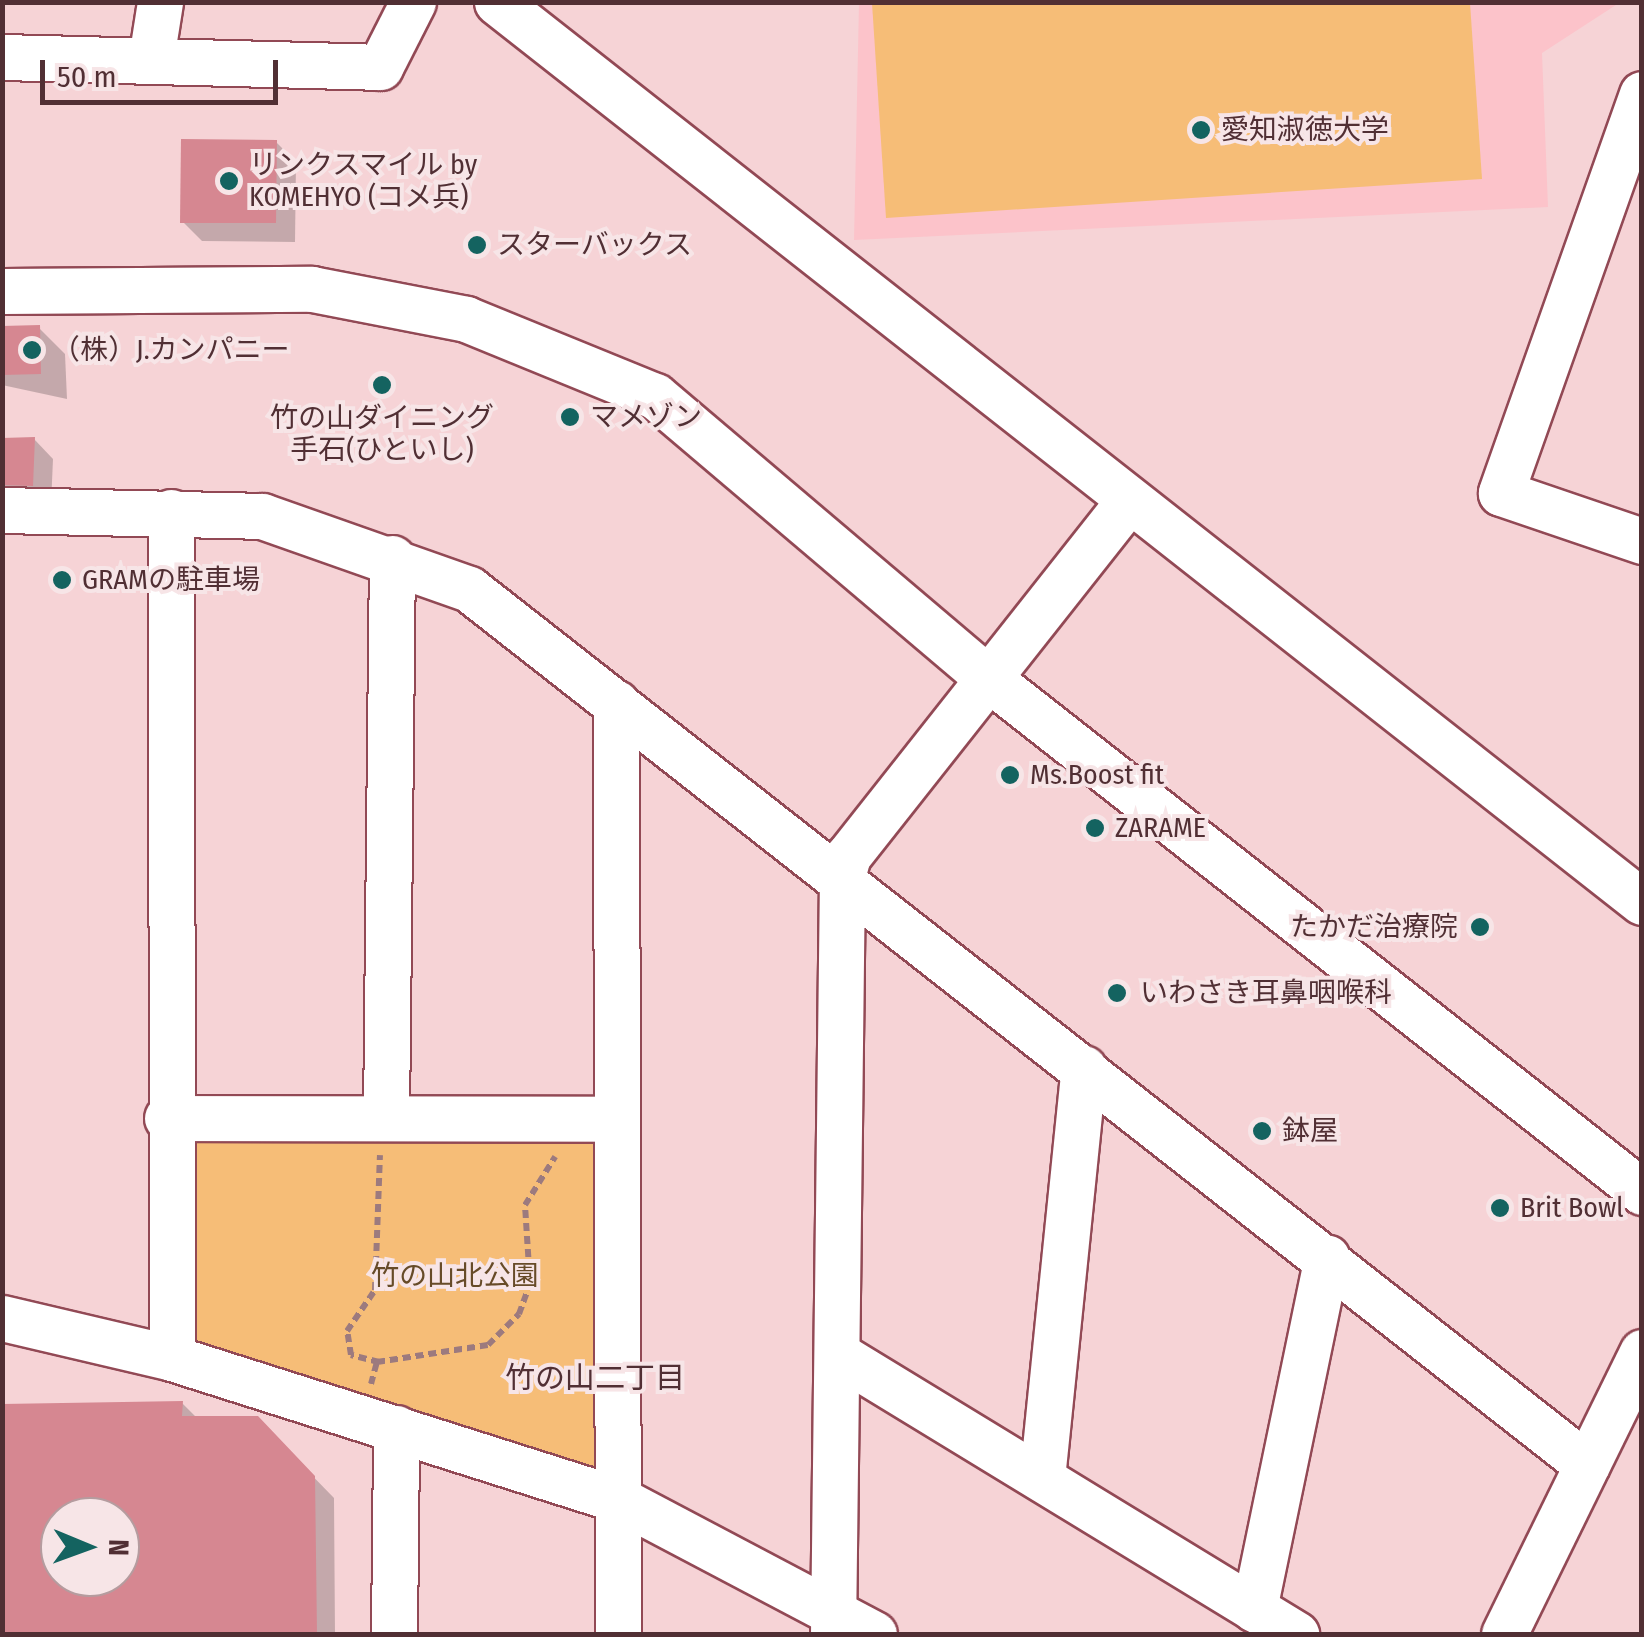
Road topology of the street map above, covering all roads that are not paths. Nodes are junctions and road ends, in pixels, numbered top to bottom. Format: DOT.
graph roads {
  1 [pos="160,2"];
  2 [pos="414,2"];
  3 [pos="497,2"];
  4 [pos="2,57"];
  5 [pos="151,59"];
  6 [pos="1642,94"];
  7 [pos="2,291"];
  8 [pos="1128,502"];
  9 [pos="2,510"];
  10 [pos="171,512"];
  11 [pos="1642,541"];
  12 [pos="392,558"];
  13 [pos="988,678"];
  14 [pos="616,704"];
  15 [pos="842,878"];
  16 [pos="1642,902"];
  17 [pos="1084,1068"];
  18 [pos="166,1118"];
  19 [pos="386,1118"];
  20 [pos="600,1118"];
  21 [pos="1642,1192"];
  22 [pos="1327,1258"];
  23 [pos="2,1318"];
  24 [pos="1642,1352"];
  25 [pos="837,1354"];
  26 [pos="172,1358"];
  27 [pos="379,1423"];
  28 [pos="1587,1465"];
  29 [pos="1042,1478"];
  30 [pos="620,1500"];
  31 [pos="1254,1608"];
  32 [pos="833,1622"];
  33 [pos="394,1634"];
  34 [pos="618,1634"];
  35 [pos="874,1634"];
  36 [pos="1296,1634"];
  37 [pos="1504,1634"];
  1 -- 5 [label="street"];
  2 -- 5 [label="street"];
  3 -- 8 [label="street"];
  4 -- 5 [label="street"];
  6 -- 11 [label="street"];
  7 -- 13 [label="street"];
  8 -- 13 [label="street"];
  8 -- 16 [label="street"];
  9 -- 10 [label="street"];
  10 -- 12 [label="street"];
  10 -- 18 [label="street"];
  12 -- 14 [label="street"];
  12 -- 19 [label="street"];
  13 -- 15 [label="street"];
  13 -- 21 [label="street"];
  14 -- 15 [label="street"];
  14 -- 20 [label="street"];
  15 -- 17 [label="street"];
  15 -- 25 [label="street"];
  17 -- 22 [label="street"];
  17 -- 29 [label="street"];
  18 -- 19 [label="street"];
  18 -- 26 [label="street"];
  19 -- 20 [label="street"];
  20 -- 30 [label="street"];
  22 -- 28 [label="street"];
  22 -- 31 [label="street"];
  23 -- 26 [label="street"];
  24 -- 28 [label="street"];
  25 -- 29 [label="street"];
  25 -- 32 [label="street"];
  26 -- 27 [label="street"];
  27 -- 30 [label="street"];
  27 -- 33 [label="street"];
  28 -- 37 [label="street"];
  29 -- 31 [label="street"];
  30 -- 32 [label="street"];
  30 -- 34 [label="street"];
  31 -- 36 [label="street"];
  32 -- 35 [label="street"];
}
